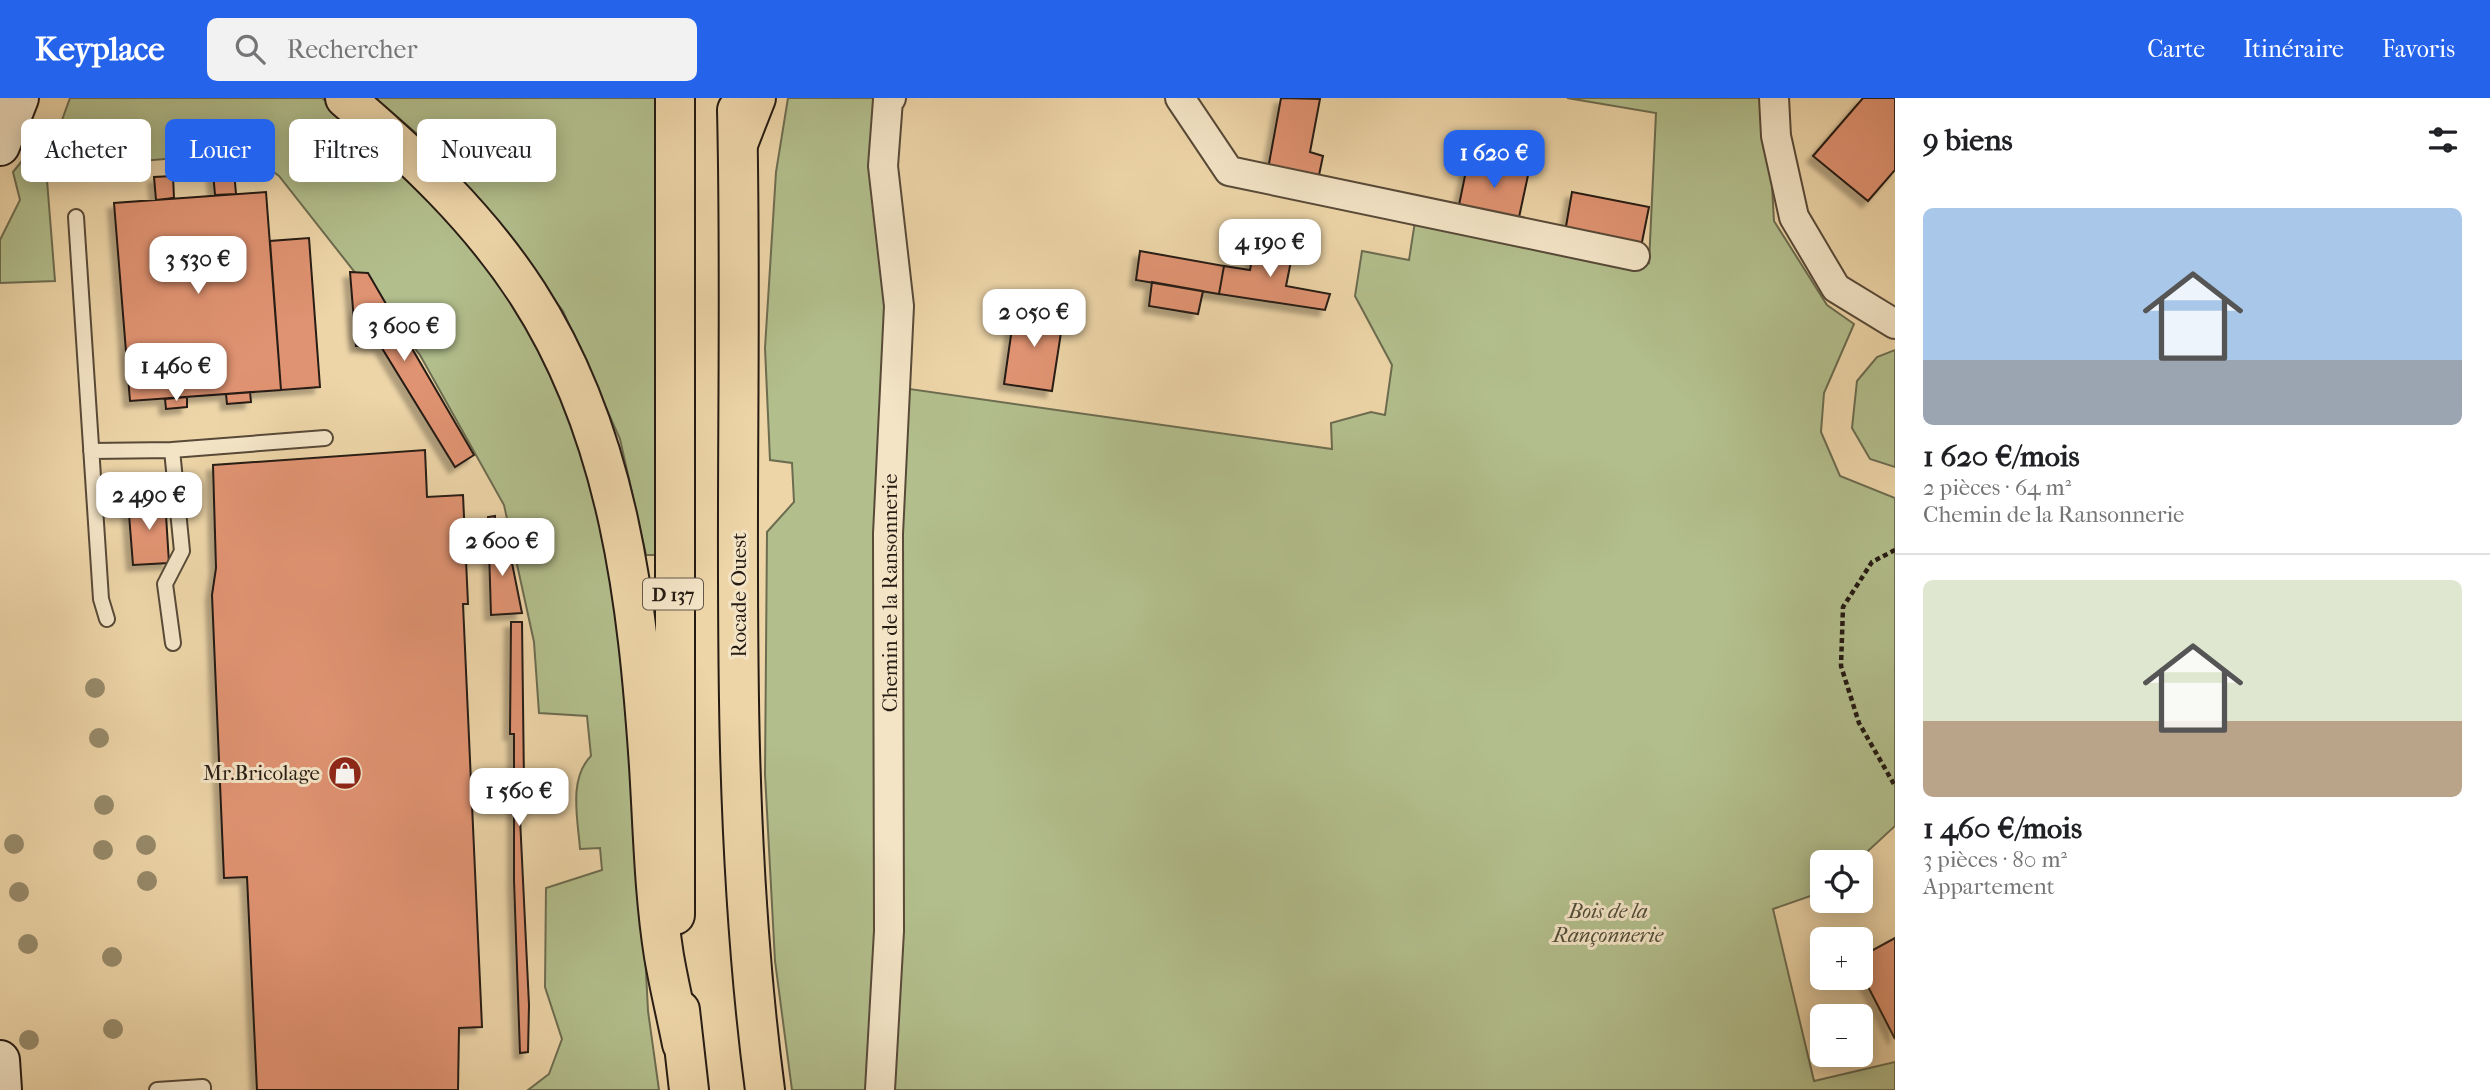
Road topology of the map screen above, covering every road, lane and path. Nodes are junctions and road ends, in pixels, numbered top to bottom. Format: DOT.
graph roads {
  1 [pos="19,98"];
  2 [pos="345,98"];
  3 [pos="675,98"];
  4 [pos="737,98"];
  5 [pos="756,98"];
  6 [pos="891,98"];
  7 [pos="1180,98"];
  8 [pos="1774,98"];
  9 [pos="738,144"];
  10 [pos="0,146"];
  11 [pos="76,217"];
  12 [pos="1635,256"];
  13 [pos="1895,324"];
  14 [pos="325,438"];
  15 [pos="91,450"];
  16 [pos="172,450"];
  17 [pos="1895,550"];
  18 [pos="107,620"];
  19 [pos="173,643"];
  20 [pos="1895,786"];
  21 [pos="682,1044"];
  22 [pos="0,1060"];
  23 [pos="2,1090"];
  24 [pos="156,1090"];
  25 [pos="203,1090"];
  26 [pos="689,1090"];
  27 [pos="765,1090"];
  28 [pos="880,1090"];
  1 -- 10 [label="street"];
  2 -- 21 [label="main road"];
  3 -- 21 [label="main road, D 137"];
  4 -- 9 [label="main road, Rocade Ouest"];
  5 -- 9 [label="main road"];
  6 -- 28 [label="street, Chemin de la Ransonnerie"];
  7 -- 12 [label="street"];
  8 -- 13 [label="street"];
  9 -- 27 [label="main road, Rocade Ouest"];
  11 -- 15 [label="lane"];
  14 -- 16 [label="lane"];
  15 -- 16 [label="lane"];
  15 -- 18 [label="lane"];
  16 -- 19 [label="lane"];
  17 -- 20 [label="path"];
  21 -- 26 [label="main road, D 137"];
  22 -- 23 [label="street"];
  24 -- 25 [label="lane"];
}
